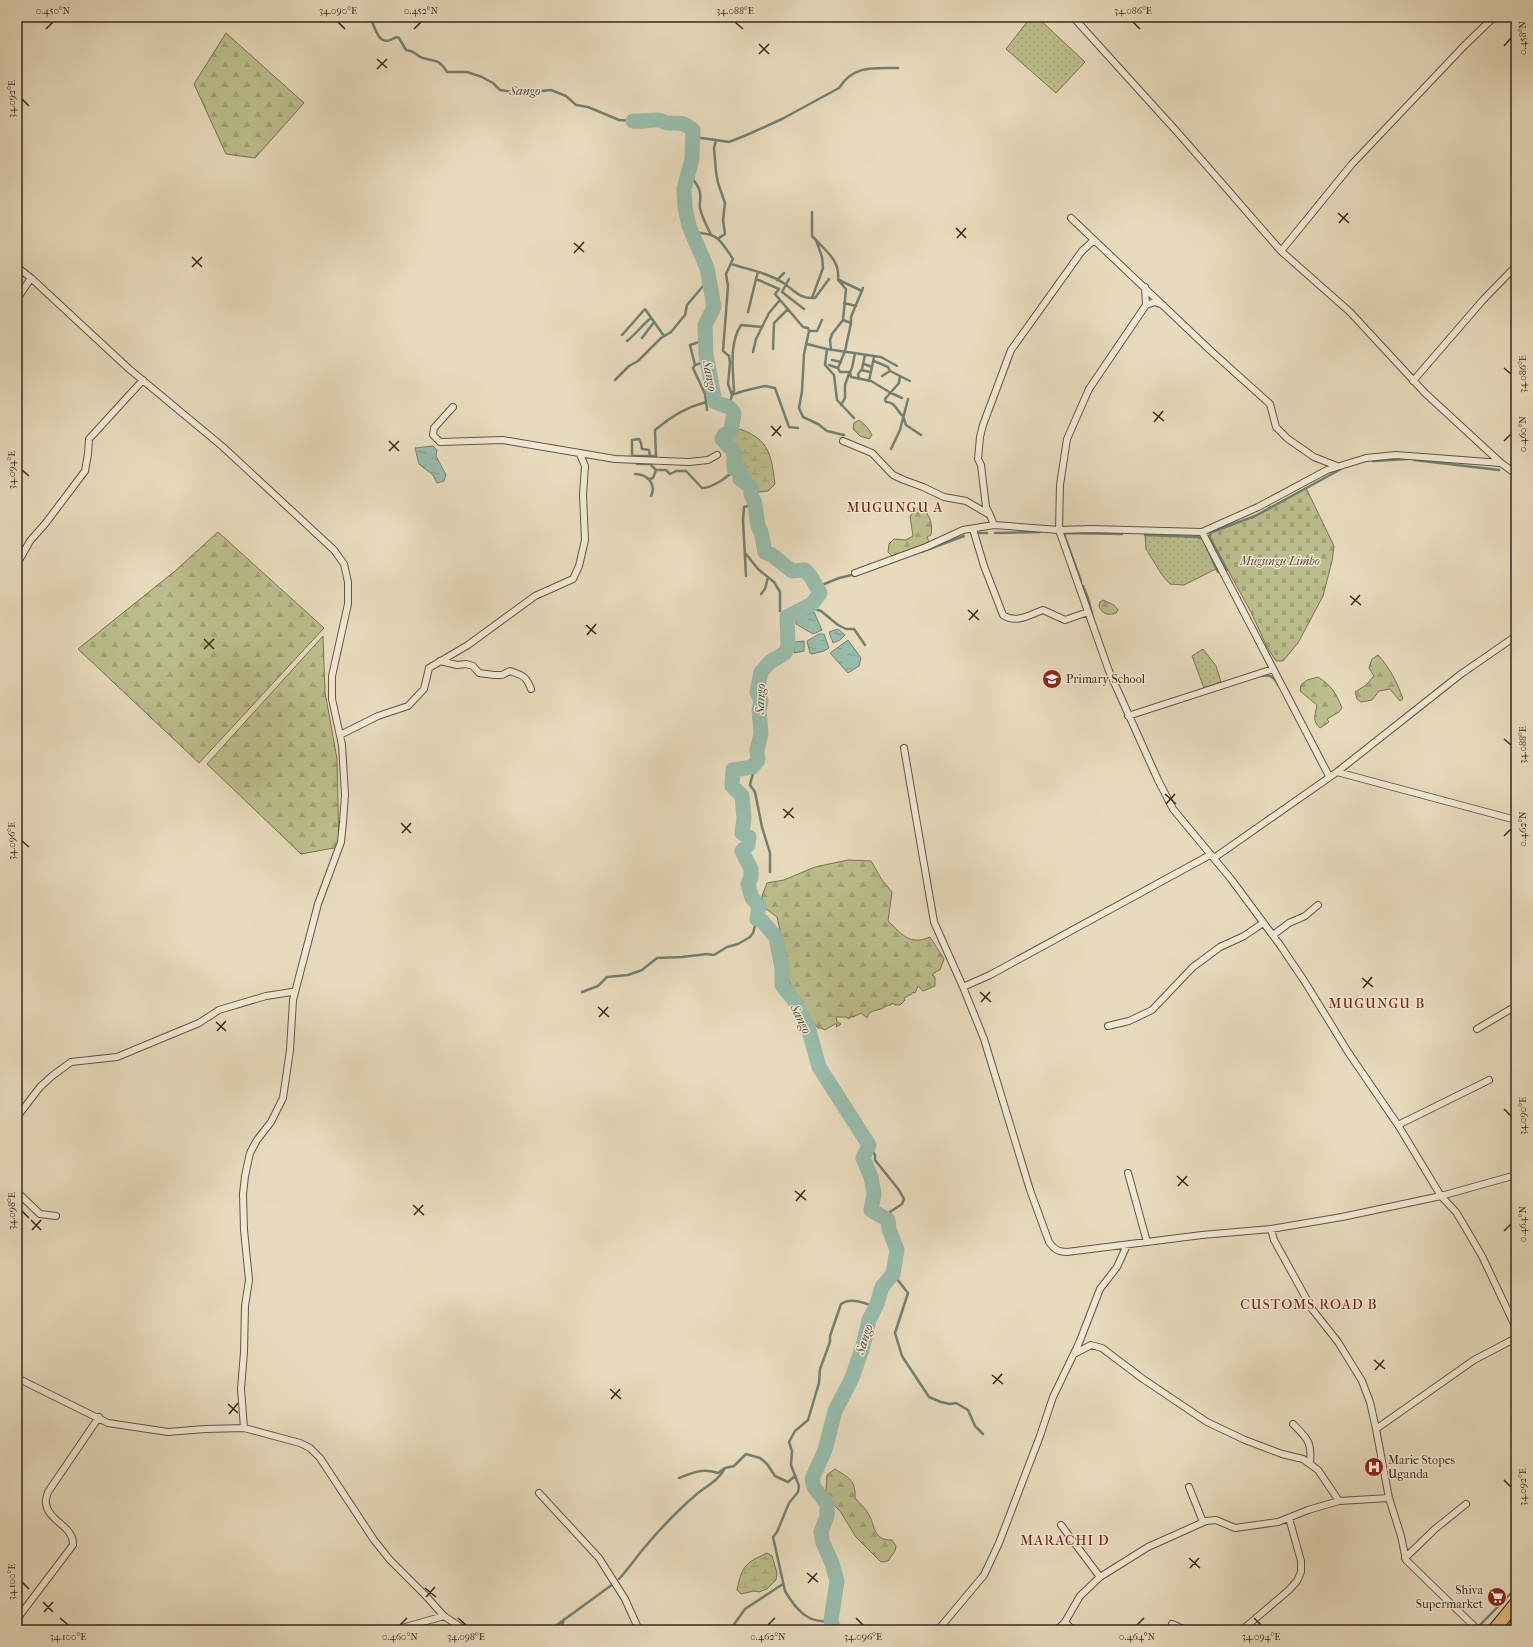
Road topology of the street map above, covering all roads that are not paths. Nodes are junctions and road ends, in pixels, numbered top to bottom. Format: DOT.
graph roads {
  1 [pos="1073,17"];
  2 [pos="1494,17"];
  3 [pos="1071,218"];
  4 [pos="1094,240"];
  5 [pos="1281,251"];
  6 [pos="1516,266"];
  7 [pos="17,267"];
  8 [pos="31,278"];
  9 [pos="1145,287"];
  10 [pos="17,299"];
  11 [pos="1146,305"];
  12 [pos="1163,305"];
  13 [pos="143,380"];
  14 [pos="1412,381"];
  15 [pos="453,407"];
  16 [pos="843,441"];
  17 [pos="580,454"];
  18 [pos="717,455"];
  19 [pos="594,456"];
  20 [pos="1500,463"];
  21 [pos="585,466"];
  22 [pos="1337,466"];
  23 [pos="1516,474"];
  24 [pos="990,515"];
  25 [pos="994,526"];
  26 [pos="973,529"];
  27 [pos="1059,530"];
  28 [pos="1202,532"];
  29 [pos="17,564"];
  30 [pos="855,573"];
  31 [pos="1088,612"];
  32 [pos="1516,636"];
  33 [pos="440,662"];
  34 [pos="1273,669"];
  35 [pos="531,690"];
  36 [pos="1128,716"];
  37 [pos="340,735"];
  38 [pos="904,748"];
  39 [pos="1337,772"];
  40 [pos="1330,776"];
  41 [pos="1516,820"];
  42 [pos="1212,856"];
  43 [pos="1318,905"];
  44 [pos="1263,923"];
  45 [pos="1272,935"];
  46 [pos="963,987"];
  47 [pos="292,992"];
  48 [pos="1516,1006"];
  49 [pos="1108,1026"];
  50 [pos="1477,1029"];
  51 [pos="1490,1080"];
  52 [pos="17,1117"];
  53 [pos="1398,1125"];
  54 [pos="1128,1173"];
  55 [pos="1516,1175"];
  56 [pos="17,1192"];
  57 [pos="1441,1196"];
  58 [pos="56,1216"];
  59 [pos="1271,1229"];
  60 [pos="1146,1242"];
  61 [pos="1127,1245"];
  62 [pos="1516,1328"];
  63 [pos="1516,1338"];
  64 [pos="1074,1354"];
  65 [pos="17,1378"];
  66 [pos="99,1417"];
  67 [pos="1293,1424"];
  68 [pos="244,1428"];
  69 [pos="1376,1429"];
  70 [pos="1310,1464"];
  71 [pos="1189,1487"];
  72 [pos="539,1493"];
  73 [pos="1389,1498"];
  74 [pos="1339,1501"];
  75 [pos="1466,1504"];
  76 [pos="1289,1518"];
  77 [pos="1203,1522"];
  78 [pos="1061,1525"];
  79 [pos="1406,1558"];
  80 [pos="1100,1577"];
  81 [pos="1516,1603"];
  82 [pos="444,1616"];
  83 [pos="17,1618"];
  84 [pos="1065,1622"];
  85 [pos="1172,1624"];
  86 [pos="395,1630"];
  87 [pos="465,1630"];
  88 [pos="639,1630"];
  89 [pos="938,1630"];
  90 [pos="1057,1630"];
  91 [pos="1073,1630"];
  92 [pos="1185,1630"];
  93 [pos="1242,1630"];
  94 [pos="1478,1630"];
  95 [pos="1494,1630"];
  1 -- 5 [label="street"];
  2 -- 5 [label="street"];
  3 -- 4 [label="street"];
  4 -- 9 [label="street"];
  4 -- 24 [label="street"];
  5 -- 14 [label="street"];
  6 -- 14 [label="street"];
  7 -- 8 [label="street"];
  8 -- 10 [label="street"];
  8 -- 13 [label="street"];
  9 -- 11 [label="street"];
  9 -- 12 [label="street"];
  11 -- 12 [label="street"];
  11 -- 27 [label="street"];
  12 -- 22 [label="street"];
  13 -- 29 [label="street"];
  13 -- 37 [label="street"];
  14 -- 20 [label="street"];
  15 -- 17 [label="street"];
  16 -- 24 [label="street"];
  17 -- 19 [label="street"];
  17 -- 21 [label="street"];
  18 -- 19 [label="street"];
  19 -- 21 [label="street"];
  20 -- 22 [label="street"];
  20 -- 23 [label="street"];
  21 -- 33 [label="street"];
  22 -- 28 [label="street"];
  24 -- 25 [label="street"];
  25 -- 26 [label="street"];
  25 -- 27 [label="street"];
  26 -- 30 [label="street"];
  26 -- 31 [label="street"];
  27 -- 28 [label="street"];
  27 -- 31 [label="street"];
  28 -- 34 [label="street"];
  31 -- 36 [label="street"];
  32 -- 39 [label="street"];
  33 -- 35 [label="street"];
  33 -- 37 [label="street"];
  34 -- 36 [label="street"];
  34 -- 40 [label="street"];
  36 -- 42 [label="street"];
  37 -- 68 [label="street"];
  38 -- 46 [label="street"];
  39 -- 40 [label="street"];
  39 -- 41 [label="street"];
  40 -- 42 [label="street"];
  42 -- 44 [label="street"];
  42 -- 46 [label="street"];
  43 -- 45 [label="street"];
  44 -- 45 [label="street"];
  44 -- 49 [label="street"];
  45 -- 53 [label="street"];
  46 -- 61 [label="street"];
  47 -- 52 [label="street"];
  48 -- 50 [label="street"];
  51 -- 53 [label="street"];
  53 -- 57 [label="street"];
  54 -- 60 [label="street"];
  55 -- 57 [label="street"];
  56 -- 58 [label="street"];
  57 -- 59 [label="street"];
  57 -- 62 [label="street"];
  59 -- 60 [label="street"];
  59 -- 69 [label="street"];
  60 -- 61 [label="street"];
  61 -- 64 [label="street"];
  63 -- 69 [label="street"];
  64 -- 70 [label="street"];
  64 -- 89 [label="street"];
  65 -- 66 [label="street"];
  66 -- 68 [label="street"];
  66 -- 83 [label="street"];
  67 -- 70 [label="street"];
  68 -- 82 [label="street"];
  69 -- 73 [label="street"];
  70 -- 74 [label="street"];
  71 -- 77 [label="street"];
  72 -- 88 [label="street"];
  73 -- 74 [label="street"];
  73 -- 79 [label="street"];
  74 -- 76 [label="street"];
  75 -- 79 [label="street"];
  76 -- 77 [label="street"];
  76 -- 93 [label="street"];
  77 -- 80 [label="street"];
  78 -- 80 [label="street"];
  79 -- 94 [label="street"];
  80 -- 84 [label="street"];
  81 -- 95 [label="highway"];
  82 -- 86 [label="street"];
  82 -- 87 [label="street"];
  84 -- 90 [label="street"];
  84 -- 91 [label="street"];
  85 -- 92 [label="street"];
}
